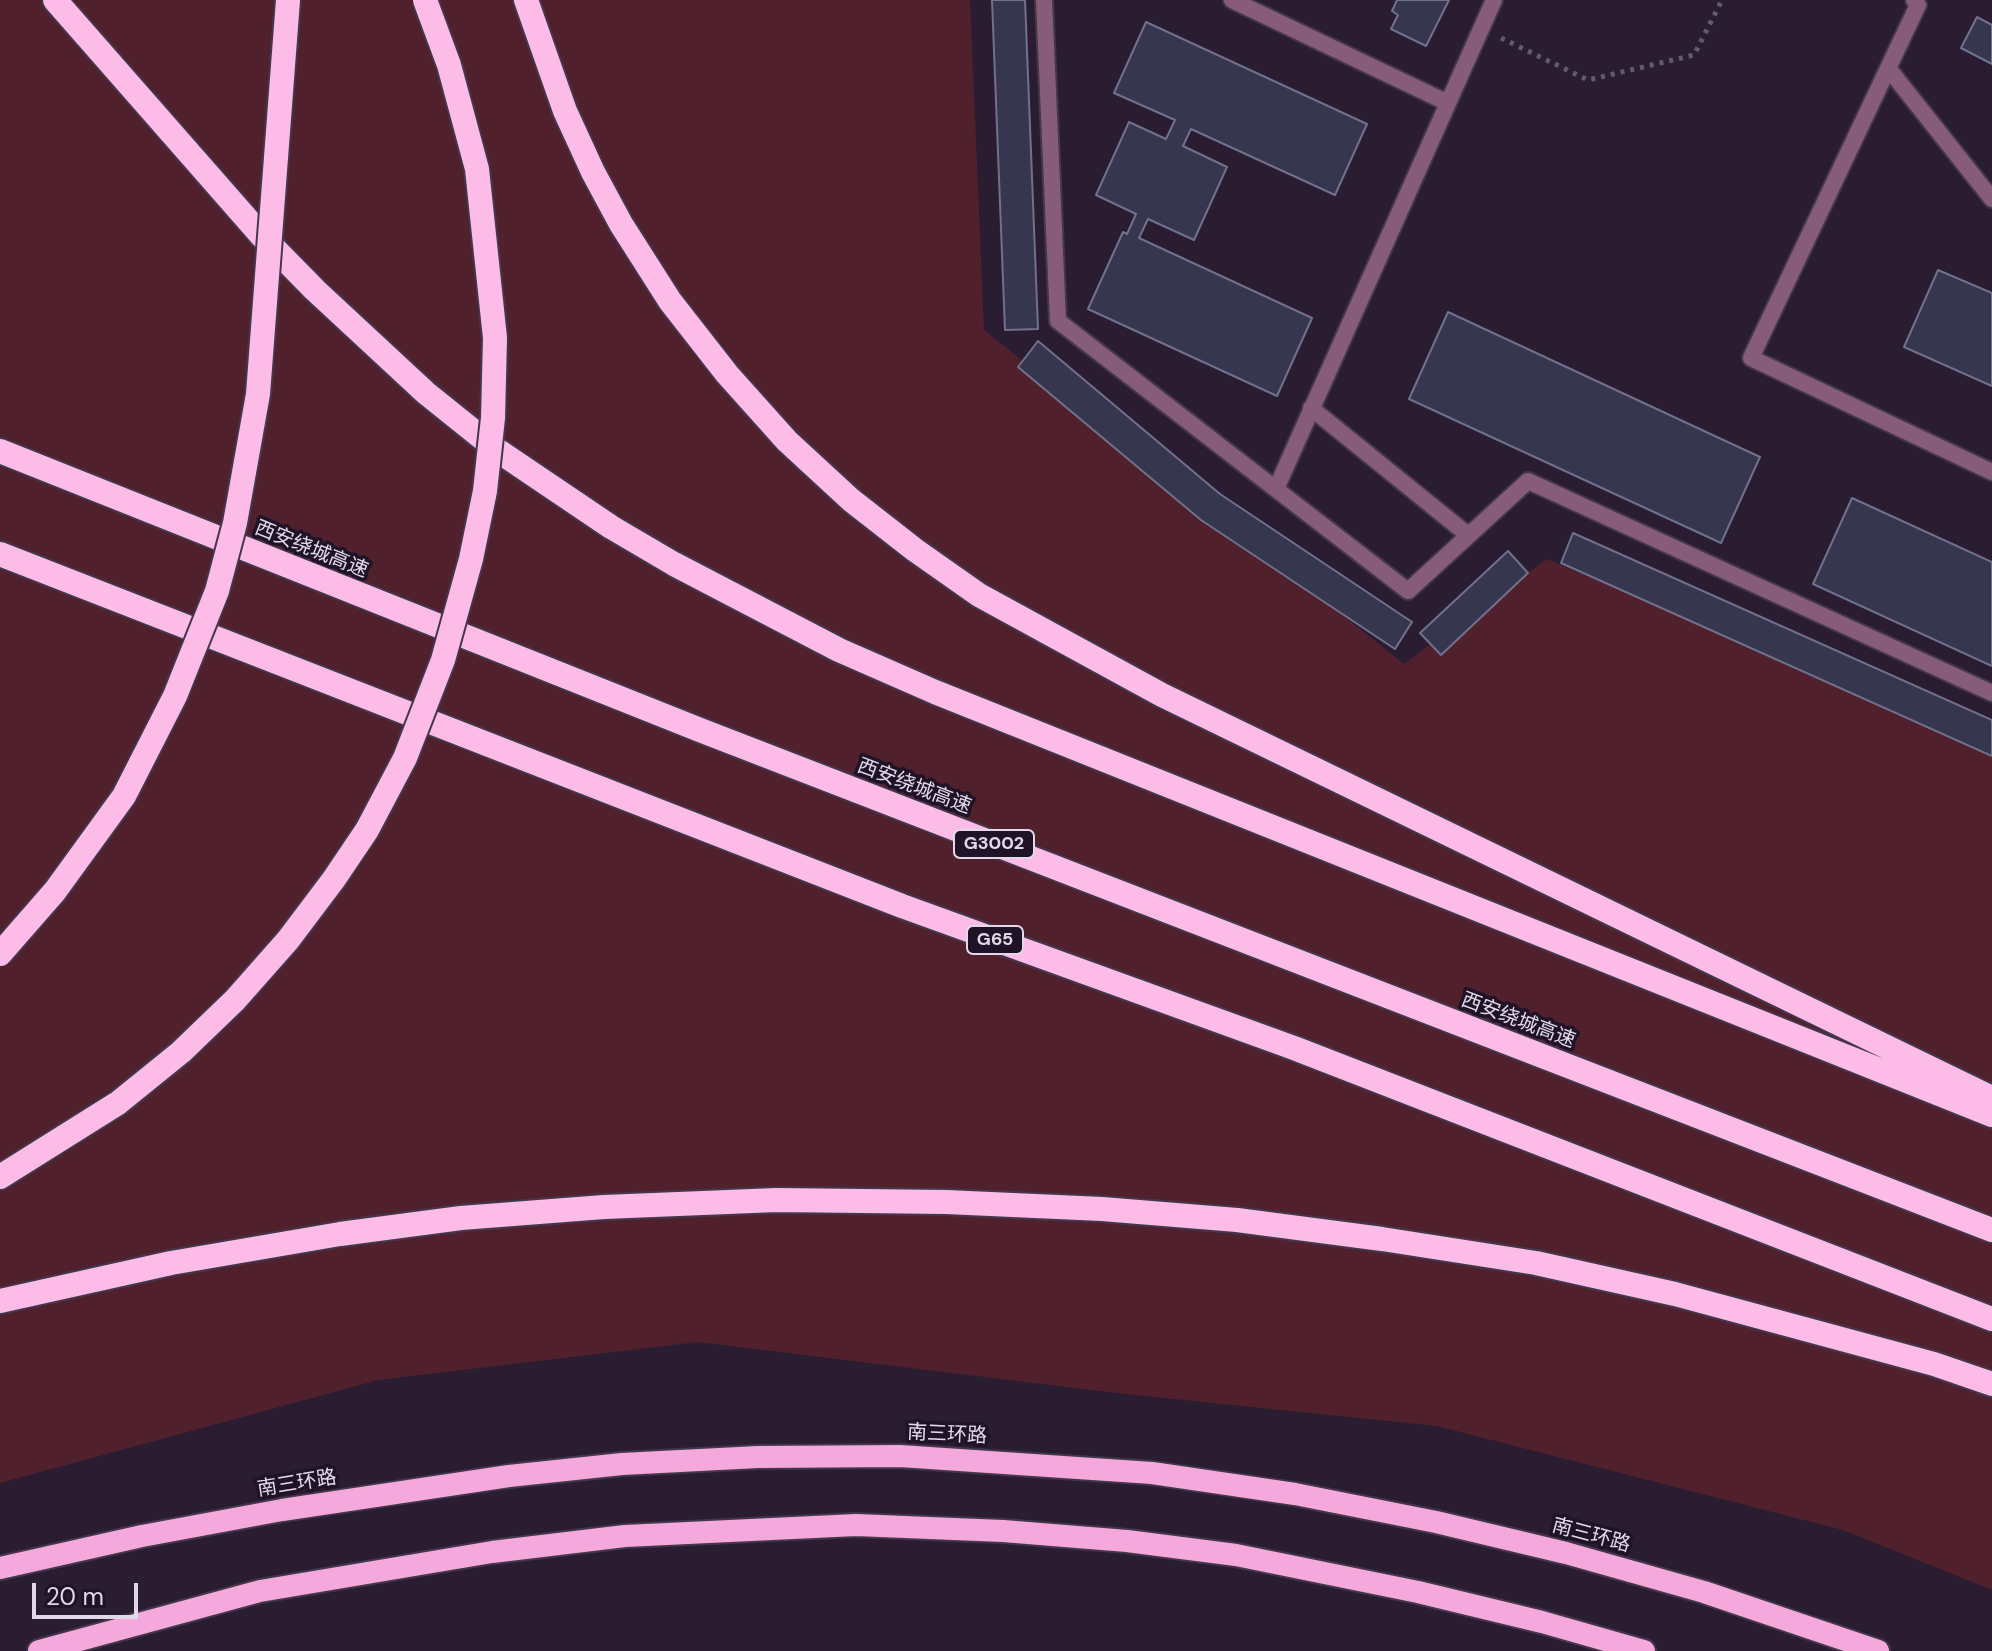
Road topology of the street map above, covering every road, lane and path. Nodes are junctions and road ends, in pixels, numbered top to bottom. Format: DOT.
graph roads {
  1 [pos="55,0"];
  2 [pos="288,0"];
  3 [pos="425,0"];
  4 [pos="526,0"];
  5 [pos="1044,0"];
  6 [pos="1232,0"];
  7 [pos="1494,0"];
  8 [pos="1722,0"];
  9 [pos="1914,0"];
  10 [pos="1481,29"];
  11 [pos="1888,68"];
  12 [pos="1448,103"];
  13 [pos="1992,199"];
  14 [pos="1311,408"];
  15 [pos="0,451"];
  16 [pos="1992,472"];
  17 [pos="1276,489"];
  18 [pos="1468,535"];
  19 [pos="0,554"];
  20 [pos="1992,693"];
  21 [pos="0,954"];
  22 [pos="1992,1098"];
  23 [pos="1992,1115"];
  24 [pos="0,1177"];
  25 [pos="1992,1230"];
  26 [pos="0,1301"];
  27 [pos="1992,1319"];
  28 [pos="1992,1384"];
  29 [pos="0,1568"];
  30 [pos="39,1651"];
  31 [pos="1644,1651"];
  32 [pos="1878,1651"];
  1 -- 23 [label="highway"];
  2 -- 21 [label="highway, bridge"];
  3 -- 24 [label="highway, bridge"];
  4 -- 22 [label="highway"];
  5 -- 17 [label="street"];
  6 -- 12 [label="street"];
  7 -- 10 [label="street"];
  8 -- 10 [label="path"];
  9 -- 11 [label="street"];
  10 -- 12 [label="street"];
  11 -- 13 [label="street"];
  11 -- 16 [label="street"];
  12 -- 14 [label="street"];
  14 -- 17 [label="street"];
  14 -- 18 [label="street"];
  15 -- 25 [label="highway, 西安绕城高速 / G3002"];
  17 -- 18 [label="street"];
  18 -- 20 [label="street"];
  19 -- 27 [label="highway, G65"];
  26 -- 28 [label="highway"];
  29 -- 32 [label="highway, 南三环路"];
  30 -- 31 [label="highway"];
}
